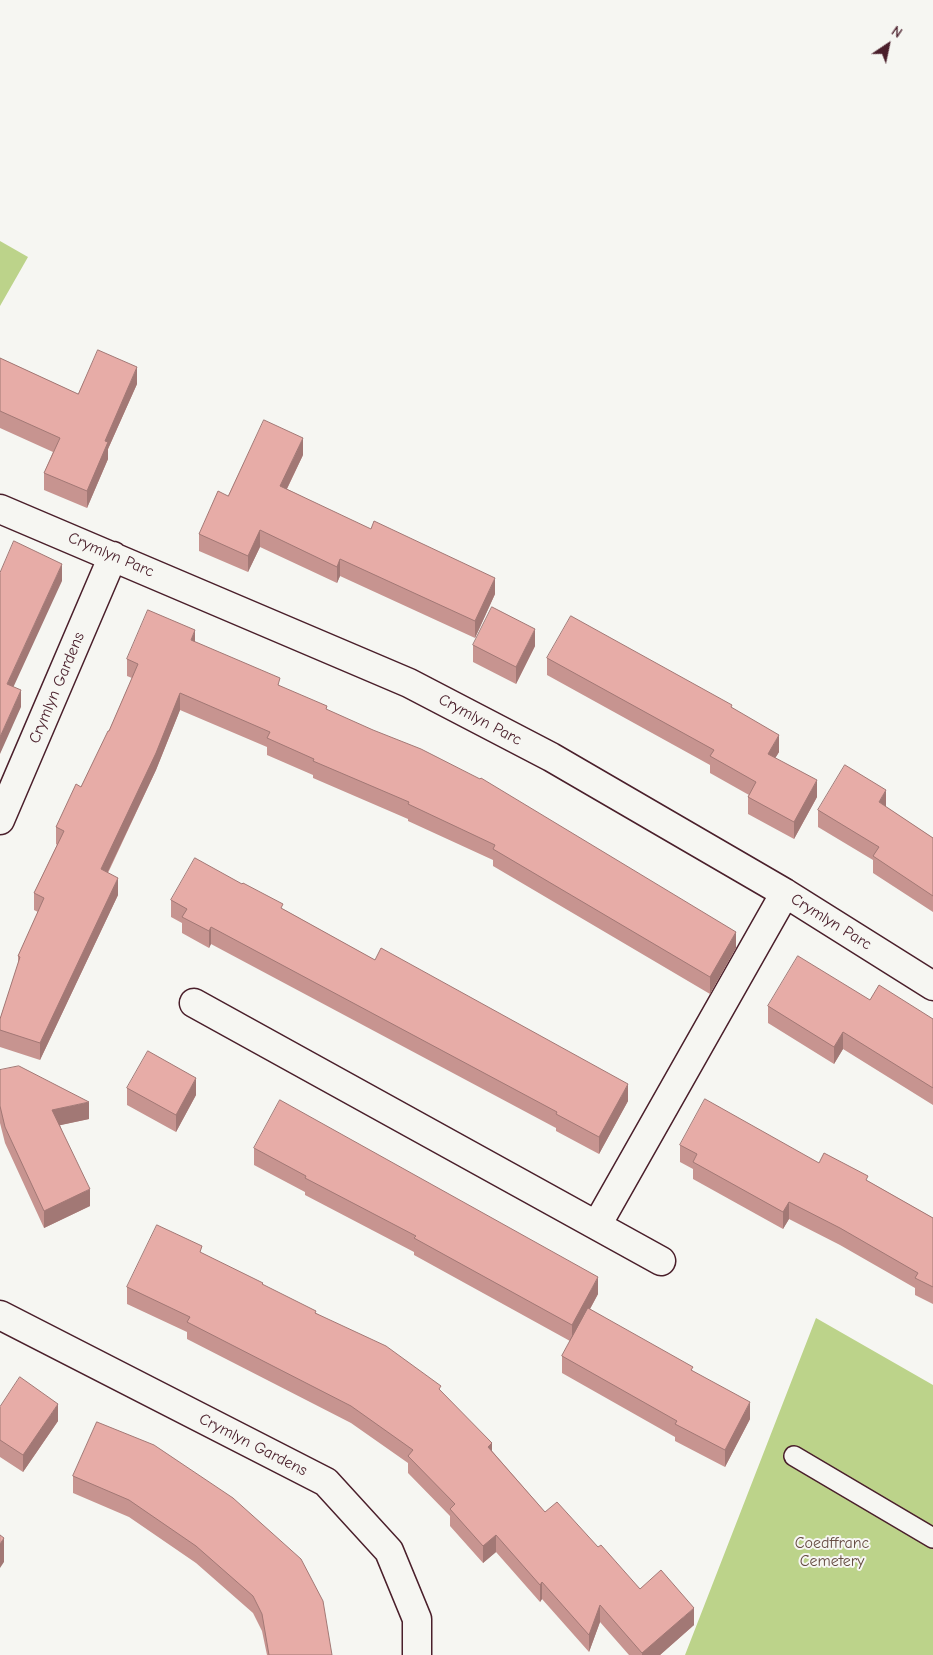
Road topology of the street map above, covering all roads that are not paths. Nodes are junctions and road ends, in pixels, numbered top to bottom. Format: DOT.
graph roads {
  1 [pos="0,508"];
  2 [pos="113,556"];
  3 [pos="0,820"];
  4 [pos="785,893"];
  5 [pos="933,986"];
  6 [pos="194,1003"];
  7 [pos="597,1225"];
  8 [pos="662,1261"];
  9 [pos="0,1315"];
  10 [pos="794,1456"];
  11 [pos="933,1538"];
  12 [pos="417,1655"];
  1 -- 2 [label="street, Crymlyn Parc"];
  2 -- 3 [label="street, Crymlyn Gardens"];
  2 -- 4 [label="street, Crymlyn Parc"];
  4 -- 5 [label="street, Crymlyn Parc"];
  4 -- 7 [label="street"];
  6 -- 7 [label="street"];
  7 -- 8 [label="street"];
  9 -- 12 [label="street, Crymlyn Gardens"];
  10 -- 11 [label="lane"];
}
